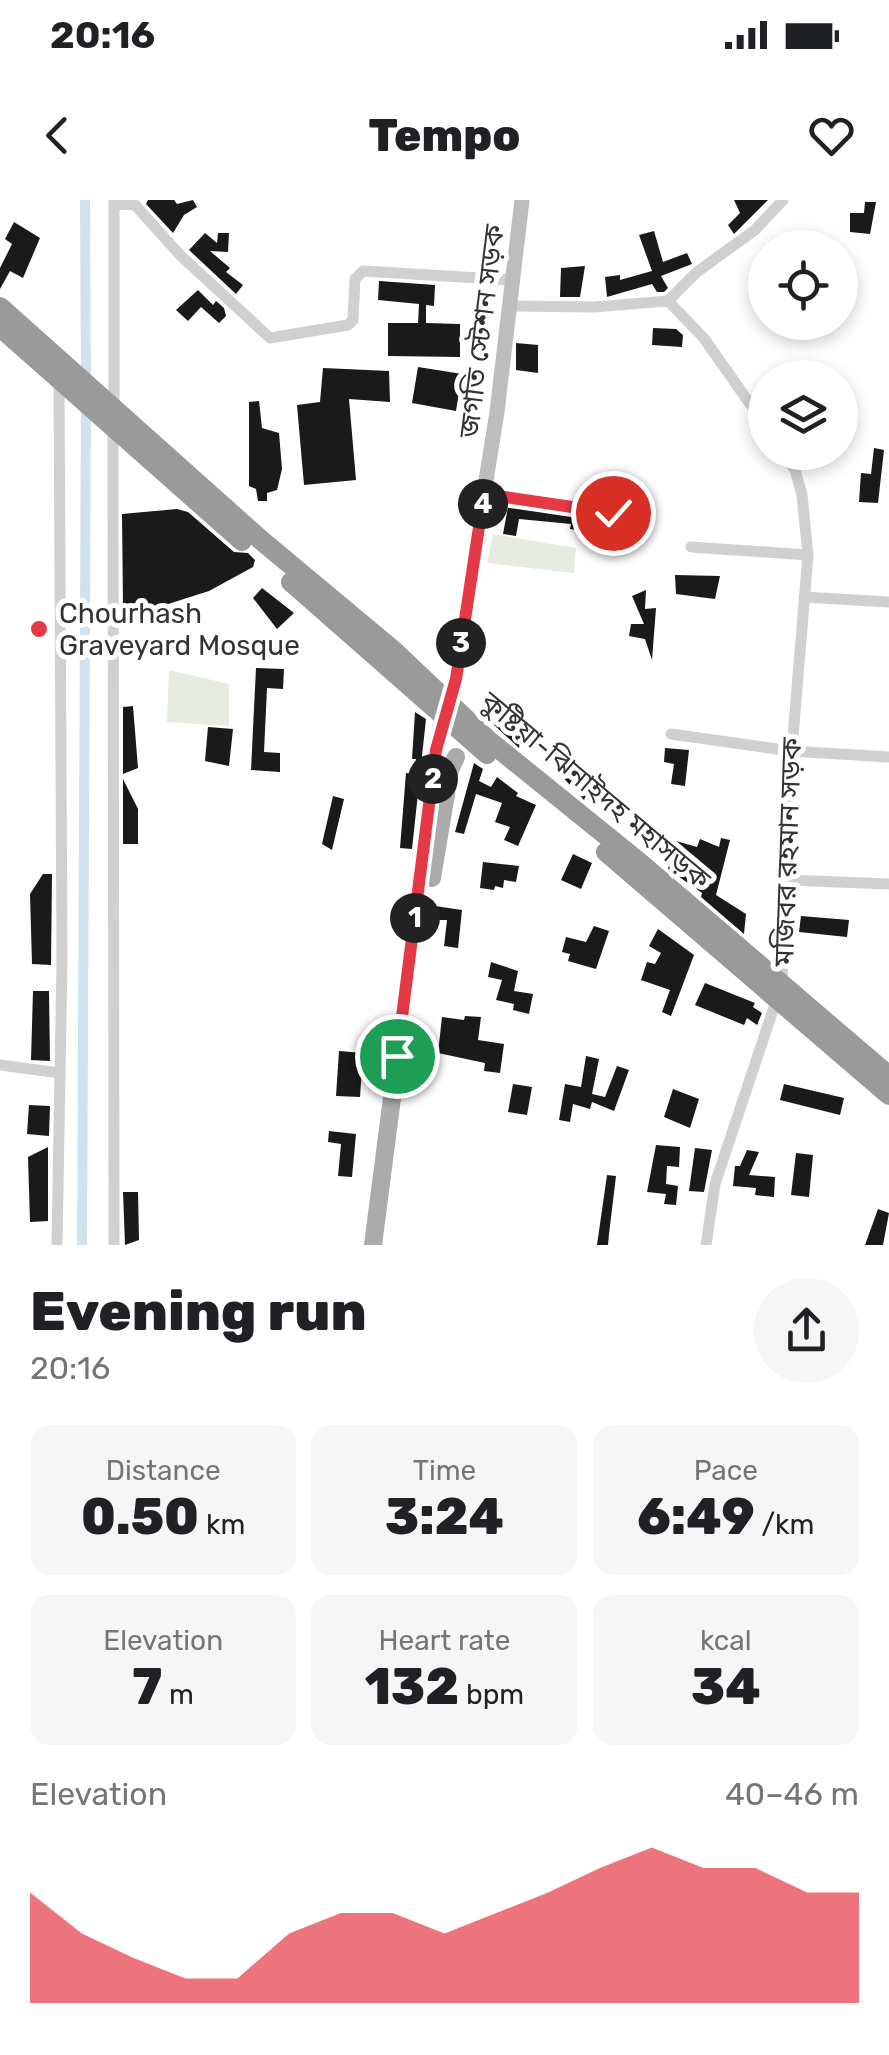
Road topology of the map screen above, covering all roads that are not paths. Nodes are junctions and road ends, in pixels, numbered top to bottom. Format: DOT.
graph roads {
  1 [pos="522,200"];
  2 [pos="783,200"];
  3 [pos="114,202"];
  4 [pos="512,280"];
  5 [pos="668,301"];
  6 [pos="0,306"];
  7 [pos="512,306"];
  8 [pos="0,327"];
  9 [pos="61,373"];
  10 [pos="748,401"];
  11 [pos="110,417"];
  12 [pos="795,470"];
  13 [pos="484,494"];
  14 [pos="613,513"];
  15 [pos="691,548"];
  16 [pos="808,554"];
  17 [pos="804,597"];
  18 [pos="889,602"];
  19 [pos="447,711"];
  20 [pos="671,734"];
  21 [pos="482,742"];
  22 [pos="436,750"];
  23 [pos="791,751"];
  24 [pos="456,757"];
  25 [pos="888,757"];
  26 [pos="787,880"];
  27 [pos="889,884"];
  28 [pos="779,990"];
  29 [pos="403,1057"];
  30 [pos="0,1066"];
  31 [pos="60,1072"];
  32 [pos="889,1076"];
  33 [pos="889,1095"];
  34 [pos="385,1191"];
  35 [pos="57,1245"];
  36 [pos="114,1245"];
  37 [pos="373,1245"];
  38 [pos="384,1245"];
  39 [pos="706,1245"];
  1 -- 4 [label="street, জগতি স্টেশন সড়ক"];
  2 -- 5 [label="street"];
  3 -- 4 [label="street"];
  3 -- 11 [label="street"];
  4 -- 7 [label="street, জগতি স্টেশন সড়ক"];
  5 -- 7 [label="street"];
  5 -- 10 [label="street"];
  6 -- 9 [label="highway, কুষ্টিয়া-ঝিনাইদহ মহাসড়ক"];
  7 -- 13 [label="street, জগতি স্টেশন সড়ক"];
  8 -- 9 [label="highway, কুষ্টিয়া-ঝিনাইদহ মহাসড়ক"];
  9 -- 11 [label="highway, কুষ্টিয়া-ঝিনাইদহ মহাসড়ক"];
  9 -- 31 [label="street"];
  11 -- 19 [label="highway, কুষ্টিয়া-ঝিনাইদহ মহাসড়ক"];
  11 -- 36 [label="street"];
  12 -- 16 [label="street, মজিবর রহমান সড়ক"];
  13 -- 14 [label="street"];
  13 -- 19 [label="street, জগতি স্টেশন সড়ক"];
  15 -- 16 [label="street"];
  16 -- 17 [label="street, মজিবর রহমান সড়ক"];
  17 -- 18 [label="street"];
  17 -- 23 [label="street, মজিবর রহমান সড়ক"];
  19 -- 21 [label="highway, কুষ্টিয়া-ঝিনাইদহ মহাসড়ক"];
  19 -- 22 [label="main road"];
  20 -- 23 [label="street"];
  21 -- 24 [label="main road"];
  21 -- 28 [label="highway, কুষ্টিয়া-ঝিনাইদহ মহাসড়ক"];
  22 -- 24 [label="main road"];
  22 -- 29 [label="main road"];
  23 -- 25 [label="street"];
  23 -- 26 [label="street, মজিবর রহমান সড়ক"];
  24 -- 29 [label="main road"];
  26 -- 27 [label="street"];
  26 -- 28 [label="street, মজিবর রহমান সড়ক"];
  28 -- 32 [label="highway, কুষ্টিয়া-ঝিনাইদহ মহাসড়ক"];
  28 -- 33 [label="highway, কুষ্টিয়া-ঝিনাইদহ মহাসড়ক"];
  28 -- 39 [label="street, মজিবর রহমান সড়ক"];
  29 -- 34 [label="main road"];
  30 -- 31 [label="street"];
  31 -- 35 [label="street"];
  34 -- 37 [label="main road"];
  34 -- 38 [label="main road"];
}
